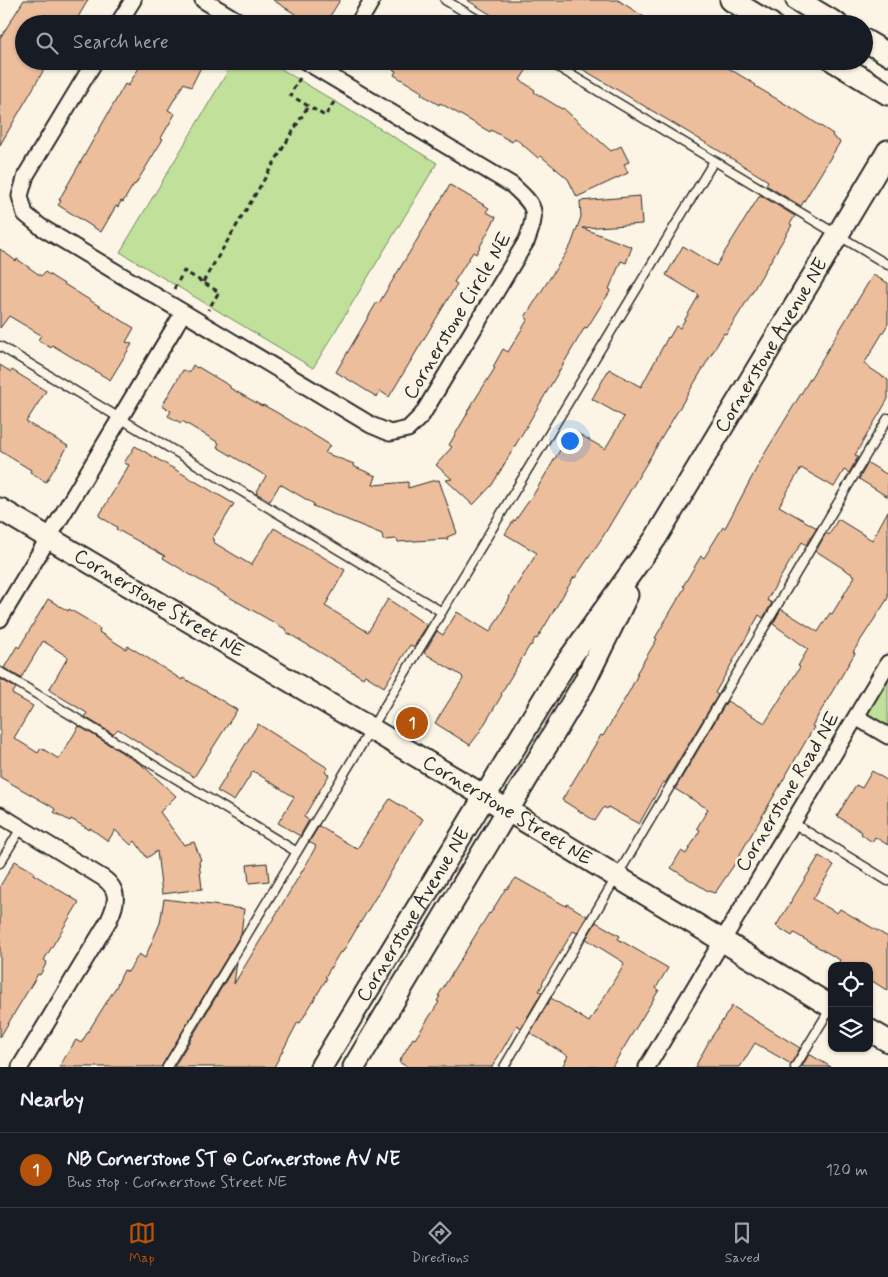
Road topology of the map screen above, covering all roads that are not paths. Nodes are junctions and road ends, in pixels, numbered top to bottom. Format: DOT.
graph roads {
  1 [pos="133,0"];
  2 [pos="203,0"];
  3 [pos="372,0"];
  4 [pos="445,0"];
  5 [pos="731,0"];
  6 [pos="797,0"];
  7 [pos="124,15"];
  8 [pos="228,15"];
  9 [pos="363,15"];
  10 [pos="470,15"];
  11 [pos="756,15"];
  12 [pos="822,15"];
  13 [pos="873,45"];
  14 [pos="888,54"];
  15 [pos="90,70"];
  16 [pos="320,70"];
  17 [pos="331,70"];
  18 [pos="563,70"];
  19 [pos="849,70"];
  20 [pos="328,75"];
  21 [pos="888,94"];
  22 [pos="888,151"];
  23 [pos="714,161"];
  24 [pos="838,235"];
  25 [pos="888,265"];
  26 [pos="184,313"];
  27 [pos="0,346"];
  28 [pos="888,418"];
  29 [pos="121,419"];
  30 [pos="0,509"];
  31 [pos="49,538"];
  32 [pos="655,539"];
  33 [pos="442,612"];
  34 [pos="0,619"];
  35 [pos="888,663"];
  36 [pos="0,672"];
  37 [pos="856,717"];
  38 [pos="371,729"];
  39 [pos="888,736"];
  40 [pos="484,796"];
  41 [pos="508,811"];
  42 [pos="0,815"];
  43 [pos="793,823"];
  44 [pos="21,828"];
  45 [pos="297,852"];
  46 [pos="0,862"];
  47 [pos="617,877"];
  48 [pos="888,881"];
  49 [pos="723,941"];
  50 [pos="828,1005"];
  51 [pos="828,1013"];
  52 [pos="873,1032"];
  53 [pos="888,1041"];
  54 [pos="20,1067"];
  55 [pos="167,1067"];
  56 [pos="321,1067"];
  57 [pos="354,1067"];
  58 [pos="504,1067"];
  59 [pos="647,1067"];
  60 [pos="795,1067"];
  1 -- 7 [label="street"];
  2 -- 8 [label="street"];
  3 -- 9 [label="street"];
  4 -- 10 [label="lane"];
  5 -- 11 [label="street"];
  6 -- 12 [label="street"];
  13 -- 14 [label="street"];
  15 -- 26 [label="street, Cornerstone Circle NE"];
  16 -- 20 [label="street, Cornerstone Circle NE"];
  17 -- 20 [label="street"];
  18 -- 23 [label="lane"];
  19 -- 21 [label="street"];
  20 -- 26 [label="street, Cornerstone Circle NE"];
  22 -- 24 [label="street, Cornerstone Avenue NE"];
  23 -- 24 [label="lane"];
  23 -- 33 [label="lane"];
  24 -- 25 [label="lane"];
  24 -- 32 [label="street, Cornerstone Avenue NE"];
  26 -- 29 [label="street"];
  27 -- 29 [label="lane"];
  28 -- 47 [label="lane"];
  29 -- 31 [label="street"];
  29 -- 33 [label="lane"];
  30 -- 31 [label="street, Cornerstone Street NE"];
  31 -- 34 [label="street"];
  31 -- 38 [label="street, Cornerstone Street NE"];
  32 -- 40 [label="street, Cornerstone Avenue NE"];
  32 -- 41 [label="street, Cornerstone Avenue NE"];
  33 -- 38 [label="lane"];
  35 -- 37 [label="street, Cornerstone Road NE"];
  36 -- 45 [label="lane"];
  37 -- 39 [label="street"];
  37 -- 43 [label="street, Cornerstone Road NE"];
  38 -- 40 [label="street, Cornerstone Street NE"];
  38 -- 45 [label="lane"];
  40 -- 41 [label="street, Cornerstone Street NE"];
  40 -- 56 [label="street, Cornerstone Avenue NE"];
  41 -- 47 [label="street, Cornerstone Street NE"];
  41 -- 57 [label="street, Cornerstone Avenue NE"];
  42 -- 44 [label="street"];
  43 -- 48 [label="lane"];
  43 -- 49 [label="street, Cornerstone Road NE"];
  44 -- 46 [label="lane"];
  44 -- 54 [label="street"];
  45 -- 55 [label="lane"];
  47 -- 49 [label="street, Cornerstone Street NE"];
  47 -- 58 [label="lane"];
  49 -- 50 [label="street, Cornerstone Street NE"];
  49 -- 59 [label="street, Cornerstone Road NE"];
  51 -- 60 [label="lane"];
  52 -- 53 [label="street"];
}
